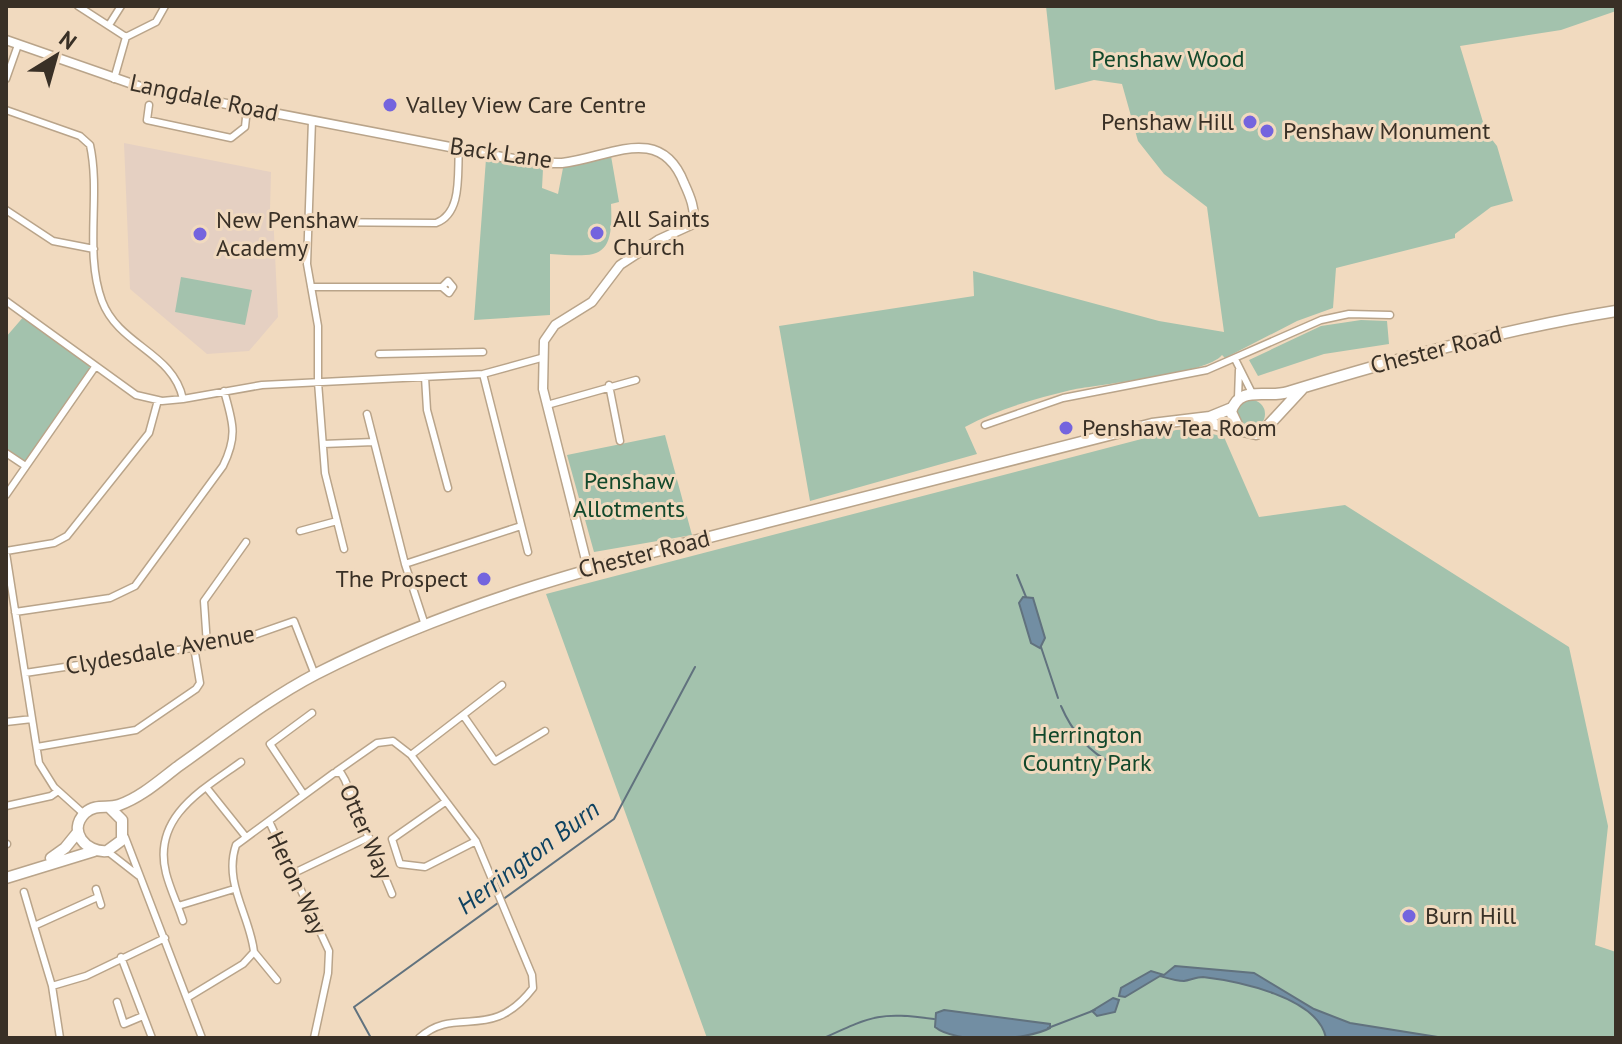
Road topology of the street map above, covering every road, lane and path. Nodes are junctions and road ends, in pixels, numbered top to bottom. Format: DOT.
graph roads {
  1 [pos="78,6"];
  2 [pos="121,6"];
  3 [pos="165,6"];
  4 [pos="109,25"];
  5 [pos="126,37"];
  6 [pos="6,40"];
  7 [pos="18,45"];
  8 [pos="6,79"];
  9 [pos="114,79"];
  10 [pos="149,105"];
  11 [pos="247,108"];
  12 [pos="6,110"];
  13 [pos="312,120"];
  14 [pos="459,148"];
  15 [pos="6,210"];
  16 [pos="308,222"];
  17 [pos="94,249"];
  18 [pos="311,287"];
  19 [pos="442,287"];
  20 [pos="6,301"];
  21 [pos="1616,311"];
  22 [pos="1390,315"];
  23 [pos="483,352"];
  24 [pos="379,354"];
  25 [pos="541,358"];
  26 [pos="1236,361"];
  27 [pos="95,367"];
  28 [pos="1239,370"];
  29 [pos="483,374"];
  30 [pos="429,376"];
  31 [pos="636,380"];
  32 [pos="318,382"];
  33 [pos="609,385"];
  34 [pos="1304,387"];
  35 [pos="224,391"];
  36 [pos="1258,395"];
  37 [pos="183,399"];
  38 [pos="158,400"];
  39 [pos="1235,403"];
  40 [pos="547,405"];
  41 [pos="367,414"];
  42 [pos="1193,420"];
  43 [pos="1271,422"];
  44 [pos="985,425"];
  45 [pos="1240,431"];
  46 [pos="620,441"];
  47 [pos="374,442"];
  48 [pos="323,444"];
  49 [pos="6,453"];
  50 [pos="24,465"];
  51 [pos="448,488"];
  52 [pos="6,495"];
  53 [pos="337,521"];
  54 [pos="521,526"];
  55 [pos="300,531"];
  56 [pos="246,542"];
  57 [pos="344,549"];
  58 [pos="6,552"];
  59 [pos="528,552"];
  60 [pos="405,564"];
  61 [pos="588,568"];
  62 [pos="15,612"];
  63 [pos="425,625"];
  64 [pos="207,645"];
  65 [pos="194,647"];
  66 [pos="25,673"];
  67 [pos="315,675"];
  68 [pos="502,685"];
  69 [pos="312,713"];
  70 [pos="463,715"];
  71 [pos="32,719"];
  72 [pos="6,722"];
  73 [pos="545,731"];
  74 [pos="37,747"];
  75 [pos="411,755"];
  76 [pos="241,762"];
  77 [pos="336,773"];
  78 [pos="206,787"];
  79 [pos="58,791"];
  80 [pos="304,795"];
  81 [pos="138,797"];
  82 [pos="445,802"];
  83 [pos="7,804"];
  84 [pos="110,808"];
  85 [pos="84,814"];
  86 [pos="122,820"];
  87 [pos="269,821"];
  88 [pos="78,832"];
  89 [pos="124,834"];
  90 [pos="246,837"];
  91 [pos="369,837"];
  92 [pos="476,841"];
  93 [pos="94,851"];
  94 [pos="107,851"];
  95 [pos="30,869"];
  96 [pos="294,873"];
  97 [pos="6,878"];
  98 [pos="141,878"];
  99 [pos="234,889"];
  100 [pos="24,892"];
  101 [pos="392,894"];
  102 [pos="101,905"];
  103 [pos="178,906"];
  104 [pos="183,921"];
  105 [pos="34,926"];
  106 [pos="165,938"];
  107 [pos="254,952"];
  108 [pos="121,957"];
  109 [pos="277,980"];
  110 [pos="52,986"];
  111 [pos="187,998"];
  112 [pos="117,1002"];
  113 [pos="143,1016"];
  114 [pos="60,1038"];
  115 [pos="152,1038"];
  116 [pos="202,1038"];
  117 [pos="314,1038"];
  118 [pos="419,1038"];
  1 -- 4 [label="street"];
  2 -- 4 [label="street"];
  3 -- 5 [label="street"];
  4 -- 5 [label="street"];
  5 -- 9 [label="street"];
  6 -- 7 [label="street, Langdale Road"];
  7 -- 8 [label="street"];
  7 -- 9 [label="street, Langdale Road"];
  9 -- 11 [label="street, Langdale Road"];
  10 -- 11 [label="street"];
  11 -- 13 [label="street, Langdale Road"];
  12 -- 17 [label="street"];
  13 -- 14 [label="street, Back Lane"];
  13 -- 16 [label="street"];
  14 -- 16 [label="street"];
  14 -- 25 [label="street, Back Lane"];
  15 -- 17 [label="street"];
  16 -- 18 [label="street"];
  17 -- 37 [label="street"];
  18 -- 19 [label="street"];
  18 -- 32 [label="street"];
  20 -- 27 [label="street"];
  21 -- 34 [label="main road, Chester Road"];
  22 -- 26 [label="street"];
  23 -- 24 [label="street"];
  25 -- 29 [label="street"];
  25 -- 40 [label="street"];
  26 -- 28 [label="street"];
  26 -- 44 [label="street"];
  27 -- 38 [label="street"];
  27 -- 50 [label="street"];
  28 -- 36 [label="street"];
  28 -- 39 [label="street"];
  29 -- 30 [label="street"];
  29 -- 54 [label="street"];
  30 -- 32 [label="street"];
  30 -- 51 [label="street"];
  31 -- 33 [label="street"];
  32 -- 35 [label="street"];
  32 -- 48 [label="street"];
  33 -- 40 [label="street"];
  33 -- 46 [label="street"];
  34 -- 36 [label="main road"];
  34 -- 43 [label="main road, Chester Road"];
  35 -- 37 [label="street"];
  35 -- 62 [label="street"];
  36 -- 39 [label="main road"];
  36 -- 43 [label="main road"];
  37 -- 38 [label="street"];
  38 -- 58 [label="street"];
  39 -- 42 [label="main road, Chester Road"];
  39 -- 45 [label="main road"];
  40 -- 61 [label="street"];
  41 -- 47 [label="street"];
  42 -- 45 [label="main road, Chester Road"];
  42 -- 61 [label="main road, Chester Road"];
  43 -- 45 [label="main road"];
  47 -- 48 [label="street"];
  47 -- 60 [label="street"];
  48 -- 53 [label="street"];
  49 -- 50 [label="street"];
  50 -- 52 [label="street"];
  53 -- 55 [label="street"];
  53 -- 57 [label="street"];
  54 -- 59 [label="street"];
  54 -- 60 [label="street"];
  56 -- 64 [label="street"];
  58 -- 62 [label="street"];
  60 -- 63 [label="street"];
  61 -- 63 [label="main road, Chester Road"];
  62 -- 66 [label="street"];
  63 -- 67 [label="main road, Chester Road"];
  64 -- 65 [label="street, Clydesdale Avenue"];
  64 -- 67 [label="street, Clydesdale Avenue"];
  65 -- 66 [label="street, Clydesdale Avenue"];
  65 -- 74 [label="street"];
  66 -- 71 [label="street"];
  67 -- 81 [label="main road, Chester Road"];
  68 -- 70 [label="street"];
  69 -- 80 [label="street"];
  70 -- 73 [label="street"];
  70 -- 75 [label="street"];
  71 -- 72 [label="street"];
  71 -- 74 [label="street"];
  74 -- 79 [label="street"];
  75 -- 77 [label="street"];
  75 -- 82 [label="street"];
  76 -- 78 [label="street"];
  77 -- 80 [label="street"];
  77 -- 91 [label="street, Otter Way"];
  78 -- 90 [label="street"];
  78 -- 103 [label="street"];
  79 -- 83 [label="street"];
  79 -- 85 [label="street"];
  80 -- 87 [label="street"];
  81 -- 84 [label="main road"];
  81 -- 86 [label="main road"];
  82 -- 92 [label="street"];
  82 -- 92 [label="street"];
  84 -- 85 [label="main road"];
  84 -- 86 [label="main road"];
  85 -- 88 [label="main road"];
  86 -- 89 [label="main road"];
  87 -- 90 [label="street"];
  87 -- 96 [label="street, Heron Way"];
  88 -- 93 [label="main road"];
  88 -- 95 [label="main road"];
  89 -- 94 [label="main road"];
  89 -- 98 [label="street"];
  90 -- 99 [label="street"];
  91 -- 96 [label="street"];
  91 -- 101 [label="street, Otter Way"];
  92 -- 118 [label="street"];
  93 -- 94 [label="main road"];
  93 -- 95 [label="main road"];
  94 -- 98 [label="street"];
  95 -- 97 [label="main road"];
  96 -- 117 [label="street, Heron Way"];
  98 -- 106 [label="street"];
  99 -- 103 [label="street"];
  99 -- 107 [label="street"];
  100 -- 105 [label="street"];
  102 -- 105 [label="street"];
  103 -- 104 [label="street"];
  105 -- 110 [label="street"];
  106 -- 108 [label="street"];
  106 -- 111 [label="street"];
  107 -- 109 [label="street"];
  107 -- 111 [label="street"];
  108 -- 110 [label="street"];
  108 -- 113 [label="street"];
  110 -- 114 [label="street"];
  111 -- 116 [label="street"];
  112 -- 113 [label="street"];
  113 -- 115 [label="street"];
}
